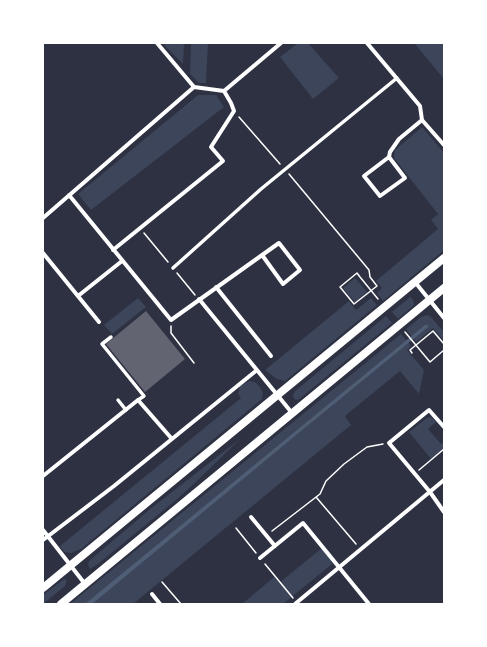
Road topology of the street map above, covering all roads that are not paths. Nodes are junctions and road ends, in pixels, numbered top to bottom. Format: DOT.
graph roads {
  1 [pos="157,43"];
  2 [pos="281,43"];
  3 [pos="367,43"];
  4 [pos="397,78"];
  5 [pos="194,87"];
  6 [pos="224,91"];
  7 [pos="422,120"];
  8 [pos="444,145"];
  9 [pos="389,156"];
  10 [pos="69,195"];
  11 [pos="43,218"];
  12 [pos="113,250"];
  13 [pos="43,253"];
  14 [pos="262,255"];
  15 [pos="444,258"];
  16 [pos="122,261"];
  17 [pos="173,268"];
  18 [pos="415,282"];
  19 [pos="216,287"];
  20 [pos="444,288"];
  21 [pos="78,296"];
  22 [pos="199,299"];
  23 [pos="430,300"];
  24 [pos="444,318"];
  25 [pos="99,322"];
  26 [pos="111,337"];
  27 [pos="272,356"];
  28 [pos="257,370"];
  29 [pos="277,395"];
  30 [pos="118,400"];
  31 [pos="138,400"];
  32 [pos="126,410"];
  33 [pos="292,413"];
  34 [pos="444,427"];
  35 [pos="172,439"];
  36 [pos="43,476"];
  37 [pos="444,480"];
  38 [pos="430,492"];
  39 [pos="444,512"];
  40 [pos="251,517"];
  41 [pos="43,530"];
  42 [pos="48,537"];
  43 [pos="43,540"];
  44 [pos="275,546"];
  45 [pos="260,558"];
  46 [pos="71,565"];
  47 [pos="339,567"];
  48 [pos="85,584"];
  49 [pos="43,588"];
  50 [pos="152,594"];
  51 [pos="296,603"];
  52 [pos="61,604"];
  53 [pos="160,604"];
  54 [pos="369,604"];
  1 -- 5 [label="street"];
  2 -- 6 [label="street"];
  3 -- 4 [label="street"];
  4 -- 7 [label="street"];
  4 -- 17 [label="street"];
  5 -- 6 [label="street"];
  5 -- 10 [label="street"];
  6 -- 12 [label="street"];
  7 -- 8 [label="street"];
  7 -- 9 [label="street"];
  9 -- 9 [label="street"];
  10 -- 11 [label="street"];
  10 -- 12 [label="street"];
  12 -- 16 [label="street"];
  13 -- 21 [label="street"];
  14 -- 14 [label="street"];
  14 -- 19 [label="street"];
  15 -- 18 [label="main road"];
  16 -- 21 [label="street"];
  16 -- 22 [label="street"];
  18 -- 23 [label="street"];
  18 -- 29 [label="main road"];
  19 -- 22 [label="street"];
  19 -- 27 [label="street"];
  20 -- 23 [label="main road"];
  21 -- 25 [label="street"];
  22 -- 28 [label="street"];
  23 -- 24 [label="street"];
  23 -- 33 [label="main road"];
  26 -- 31 [label="street"];
  28 -- 29 [label="street"];
  28 -- 35 [label="street"];
  29 -- 33 [label="street"];
  29 -- 46 [label="main road"];
  30 -- 32 [label="street"];
  31 -- 32 [label="street"];
  31 -- 35 [label="street"];
  32 -- 36 [label="street"];
  33 -- 48 [label="main road"];
  34 -- 38 [label="street"];
  35 -- 42 [label="street"];
  37 -- 38 [label="street"];
  38 -- 39 [label="street"];
  38 -- 47 [label="street"];
  40 -- 44 [label="street"];
  41 -- 42 [label="street"];
  42 -- 43 [label="street"];
  42 -- 46 [label="street"];
  44 -- 45 [label="street"];
  44 -- 47 [label="street"];
  46 -- 48 [label="street"];
  46 -- 49 [label="main road"];
  47 -- 51 [label="street"];
  47 -- 54 [label="street"];
  48 -- 52 [label="main road"];
  50 -- 53 [label="street"];
}
